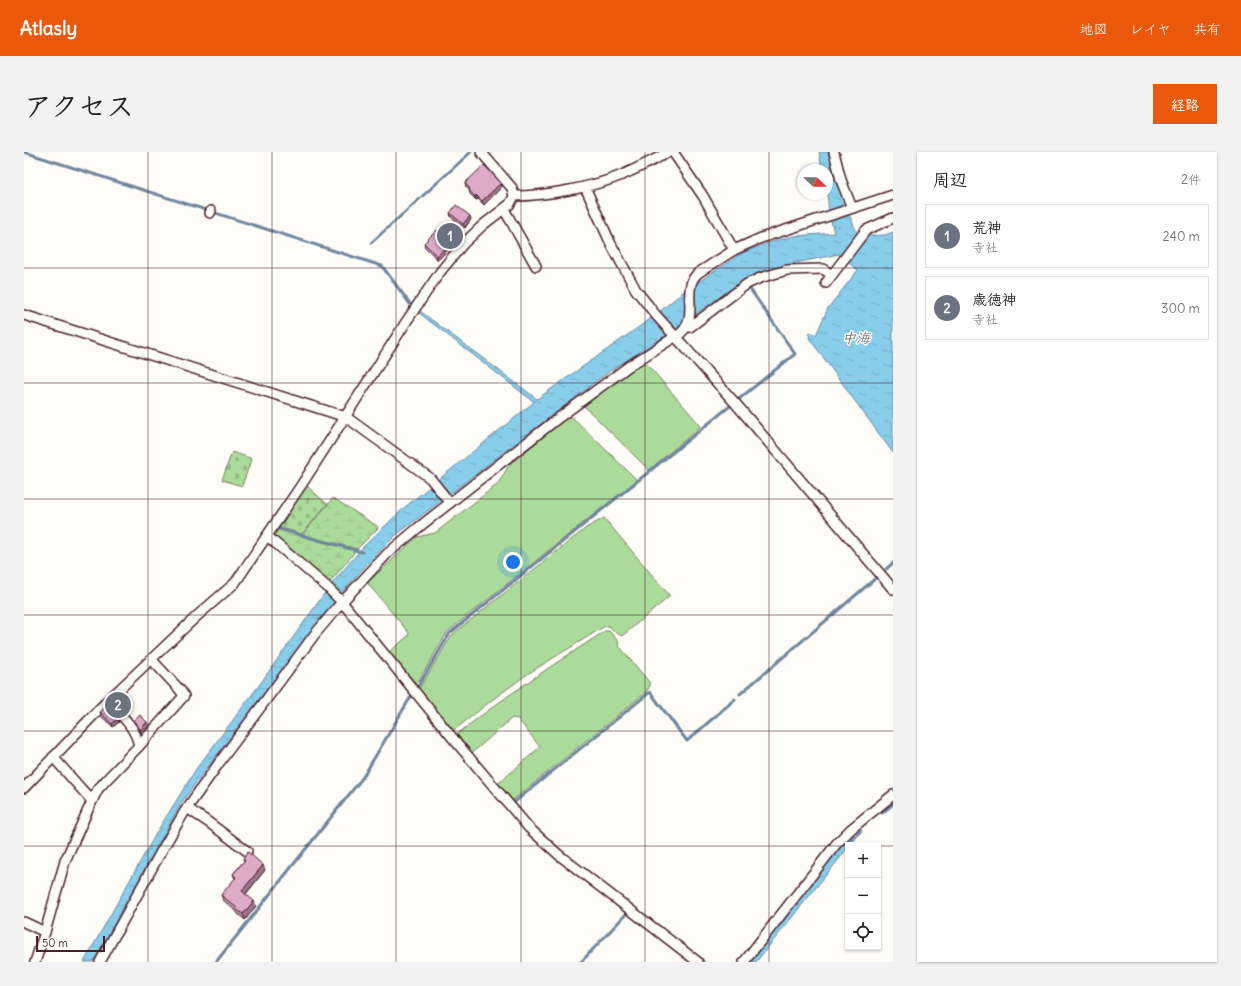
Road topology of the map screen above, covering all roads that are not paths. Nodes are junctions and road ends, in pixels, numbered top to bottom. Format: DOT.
graph roads {
  1 [pos="481,152"];
  2 [pos="670,152"];
  3 [pos="673,152"];
  4 [pos="834,152"];
  5 [pos="652,156"];
  6 [pos="585,187"];
  7 [pos="893,194"];
  8 [pos="514,196"];
  9 [pos="504,209"];
  10 [pos="850,209"];
  11 [pos="893,218"];
  12 [pos="734,250"];
  13 [pos="536,266"];
  14 [pos="832,275"];
  15 [pos="826,283"];
  16 [pos="24,315"];
  17 [pos="687,324"];
  18 [pos="674,335"];
  19 [pos="346,417"];
  20 [pos="448,501"];
  21 [pos="267,536"];
  22 [pos="893,589"];
  23 [pos="340,600"];
  24 [pos="152,660"];
  25 [pos="107,701"];
  26 [pos="139,746"];
  27 [pos="53,757"];
  28 [pos="24,788"];
  29 [pos="893,795"];
  30 [pos="92,801"];
  31 [pos="187,808"];
  32 [pos="247,851"];
  33 [pos="24,922"];
  34 [pos="45,932"];
  35 [pos="35,962"];
  36 [pos="100,962"];
  37 [pos="698,962"];
  38 [pos="744,962"];
  1 -- 8 [label="street"];
  2 -- 5 [label="street"];
  3 -- 12 [label="street"];
  4 -- 10 [label="street"];
  5 -- 6 [label="street"];
  6 -- 8 [label="street"];
  6 -- 18 [label="street"];
  7 -- 10 [label="street"];
  8 -- 9 [label="street"];
  9 -- 13 [label="street"];
  9 -- 19 [label="street"];
  10 -- 12 [label="street"];
  11 -- 14 [label="street"];
  12 -- 17 [label="street"];
  14 -- 15 [label="street"];
  14 -- 17 [label="street"];
  16 -- 19 [label="street"];
  17 -- 18 [label="street"];
  18 -- 20 [label="street"];
  18 -- 22 [label="street"];
  19 -- 20 [label="street"];
  19 -- 21 [label="street"];
  20 -- 23 [label="street"];
  21 -- 23 [label="street"];
  21 -- 24 [label="street"];
  23 -- 31 [label="street"];
  23 -- 37 [label="street"];
  24 -- 25 [label="street"];
  24 -- 26 [label="street"];
  25 -- 26 [label="street"];
  25 -- 27 [label="street"];
  26 -- 30 [label="street"];
  27 -- 28 [label="street"];
  27 -- 30 [label="street"];
  29 -- 38 [label="street"];
  30 -- 34 [label="street"];
  31 -- 32 [label="street"];
  31 -- 36 [label="street"];
  33 -- 34 [label="street"];
  34 -- 35 [label="street"];
}
